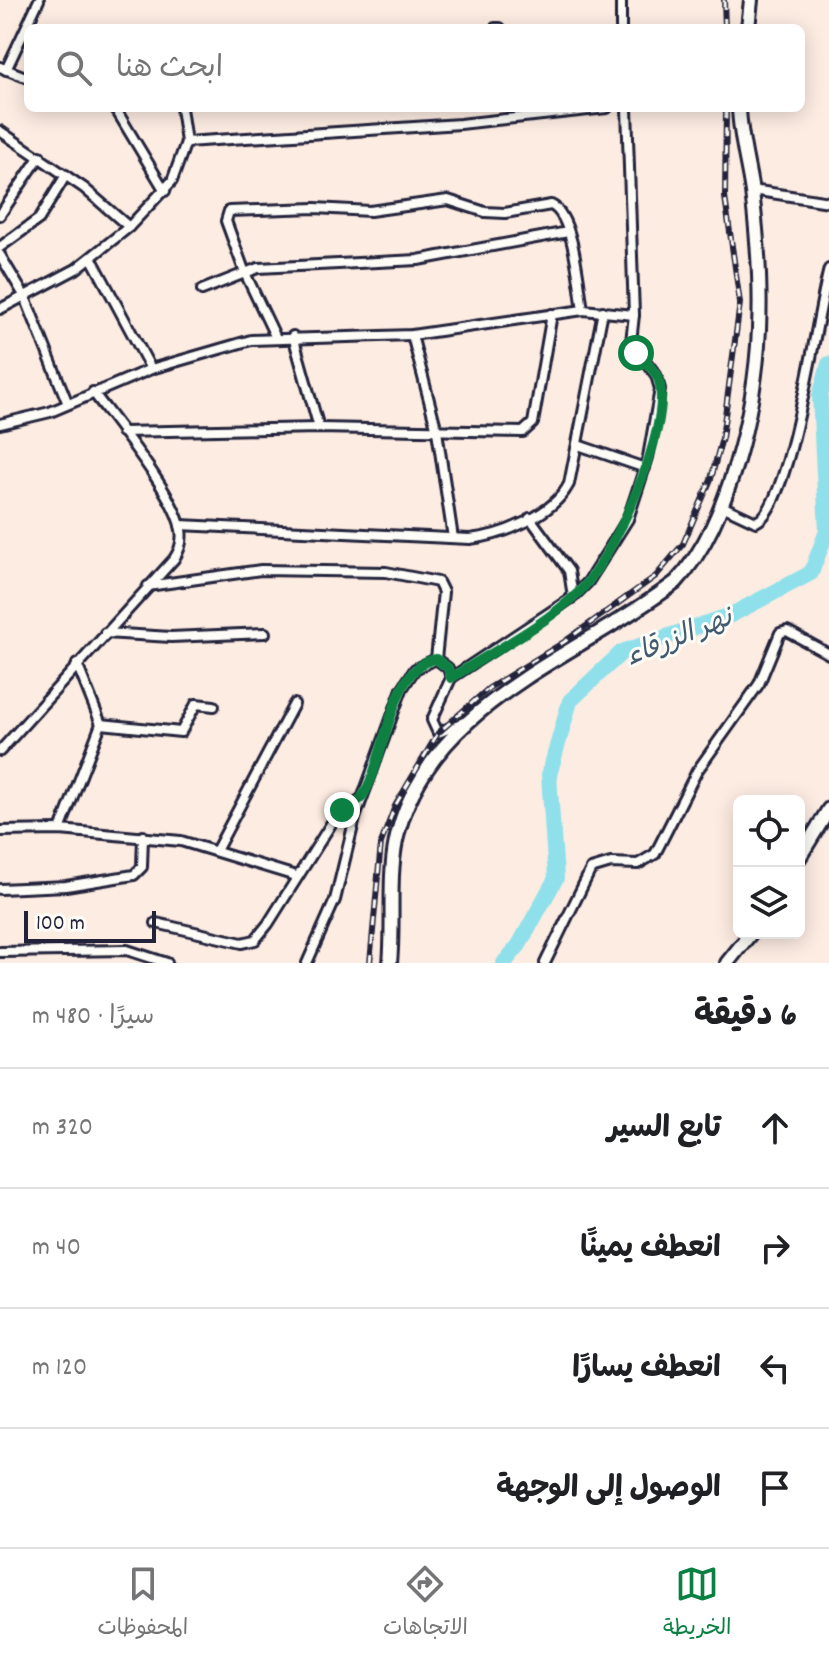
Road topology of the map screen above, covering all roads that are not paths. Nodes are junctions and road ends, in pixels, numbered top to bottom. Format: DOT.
graph roads {
  1 [pos="39,0"];
  2 [pos="621,0"];
  3 [pos="751,0"];
  4 [pos="26,24"];
  5 [pos="621,24"];
  6 [pos="748,24"];
  7 [pos="24,29"];
  8 [pos="3,69"];
  9 [pos="24,77"];
  10 [pos="117,112"];
  11 [pos="182,112"];
  12 [pos="570,112"];
  13 [pos="627,112"];
  14 [pos="740,112"];
  15 [pos="0,131"];
  16 [pos="186,142"];
  17 [pos="40,156"];
  18 [pos="66,175"];
  19 [pos="752,190"];
  20 [pos="165,191"];
  21 [pos="829,202"];
  22 [pos="0,215"];
  23 [pos="129,227"];
  24 [pos="568,232"];
  25 [pos="0,247"];
  26 [pos="0,255"];
  27 [pos="92,259"];
  28 [pos="829,269"];
  29 [pos="245,273"];
  30 [pos="202,290"];
  31 [pos="25,297"];
  32 [pos="0,309"];
  33 [pos="583,310"];
  34 [pos="603,311"];
  35 [pos="552,314"];
  36 [pos="634,315"];
  37 [pos="412,335"];
  38 [pos="293,336"];
  39 [pos="276,338"];
  40 [pos="151,369"];
  41 [pos="93,392"];
  42 [pos="68,404"];
  43 [pos="0,424"];
  44 [pos="319,428"];
  45 [pos="437,431"];
  46 [pos="122,432"];
  47 [pos="578,445"];
  48 [pos="645,468"];
  49 [pos="722,506"];
  50 [pos="530,518"];
  51 [pos="180,525"];
  52 [pos="453,538"];
  53 [pos="148,586"];
  54 [pos="573,597"];
  55 [pos="105,633"];
  56 [pos="265,633"];
  57 [pos="829,654"];
  58 [pos="436,659"];
  59 [pos="77,664"];
  60 [pos="451,678"];
  61 [pos="294,704"];
  62 [pos="214,706"];
  63 [pos="472,718"];
  64 [pos="101,724"];
  65 [pos="0,751"];
  66 [pos="362,798"];
  67 [pos="829,809"];
  68 [pos="60,830"];
  69 [pos="0,831"];
  70 [pos="143,836"];
  71 [pos="805,848"];
  72 [pos="216,851"];
  73 [pos="296,876"];
  74 [pos="0,889"];
  75 [pos="156,923"];
  76 [pos="746,939"];
  77 [pos="0,952"];
  78 [pos="167,963"];
  79 [pos="307,963"];
  80 [pos="390,963"];
  81 [pos="545,963"];
  82 [pos="727,963"];
  1 -- 4 [label="street"];
  2 -- 5 [label="street"];
  3 -- 6 [label="street"];
  7 -- 8 [label="street"];
  8 -- 9 [label="street"];
  10 -- 20 [label="street"];
  11 -- 16 [label="street"];
  12 -- 16 [label="street"];
  13 -- 36 [label="street"];
  14 -- 19 [label="street"];
  15 -- 17 [label="street"];
  16 -- 20 [label="street"];
  17 -- 18 [label="street"];
  17 -- 22 [label="street"];
  18 -- 23 [label="street"];
  18 -- 25 [label="street"];
  19 -- 21 [label="street"];
  19 -- 49 [label="street"];
  20 -- 23 [label="street"];
  23 -- 27 [label="street"];
  24 -- 29 [label="street"];
  24 -- 29 [label="street"];
  24 -- 33 [label="street"];
  26 -- 31 [label="street"];
  27 -- 31 [label="street"];
  27 -- 40 [label="street"];
  28 -- 49 [label="street"];
  29 -- 30 [label="street"];
  29 -- 39 [label="street"];
  31 -- 32 [label="street"];
  31 -- 42 [label="street"];
  33 -- 34 [label="street"];
  33 -- 35 [label="street"];
  34 -- 36 [label="street"];
  34 -- 47 [label="street"];
  35 -- 37 [label="street"];
  35 -- 45 [label="street"];
  36 -- 48 [label="street"];
  37 -- 38 [label="street"];
  37 -- 45 [label="street"];
  38 -- 39 [label="street"];
  38 -- 44 [label="street"];
  39 -- 40 [label="street"];
  40 -- 41 [label="street"];
  41 -- 42 [label="street"];
  41 -- 46 [label="street"];
  42 -- 43 [label="street"];
  44 -- 45 [label="street"];
  44 -- 46 [label="street"];
  45 -- 52 [label="street"];
  46 -- 51 [label="street"];
  47 -- 48 [label="street"];
  47 -- 50 [label="street"];
  48 -- 54 [label="street"];
  49 -- 63 [label="street"];
  50 -- 52 [label="street"];
  50 -- 54 [label="street"];
  51 -- 52 [label="street"];
  51 -- 53 [label="street"];
  53 -- 55 [label="street"];
  53 -- 58 [label="street"];
  54 -- 60 [label="street"];
  55 -- 56 [label="street"];
  55 -- 59 [label="street"];
  57 -- 81 [label="street"];
  58 -- 60 [label="street"];
  58 -- 66 [label="street"];
  59 -- 64 [label="street"];
  59 -- 65 [label="street"];
  60 -- 63 [label="street"];
  61 -- 72 [label="street"];
  62 -- 64 [label="street"];
  63 -- 80 [label="street"];
  64 -- 68 [label="street"];
  66 -- 73 [label="street"];
  66 -- 79 [label="street"];
  67 -- 71 [label="street"];
  68 -- 69 [label="street"];
  68 -- 70 [label="street"];
  70 -- 72 [label="street"];
  70 -- 74 [label="street"];
  72 -- 73 [label="street"];
  73 -- 75 [label="street"];
  76 -- 82 [label="street"];
  77 -- 78 [label="street"];
}
